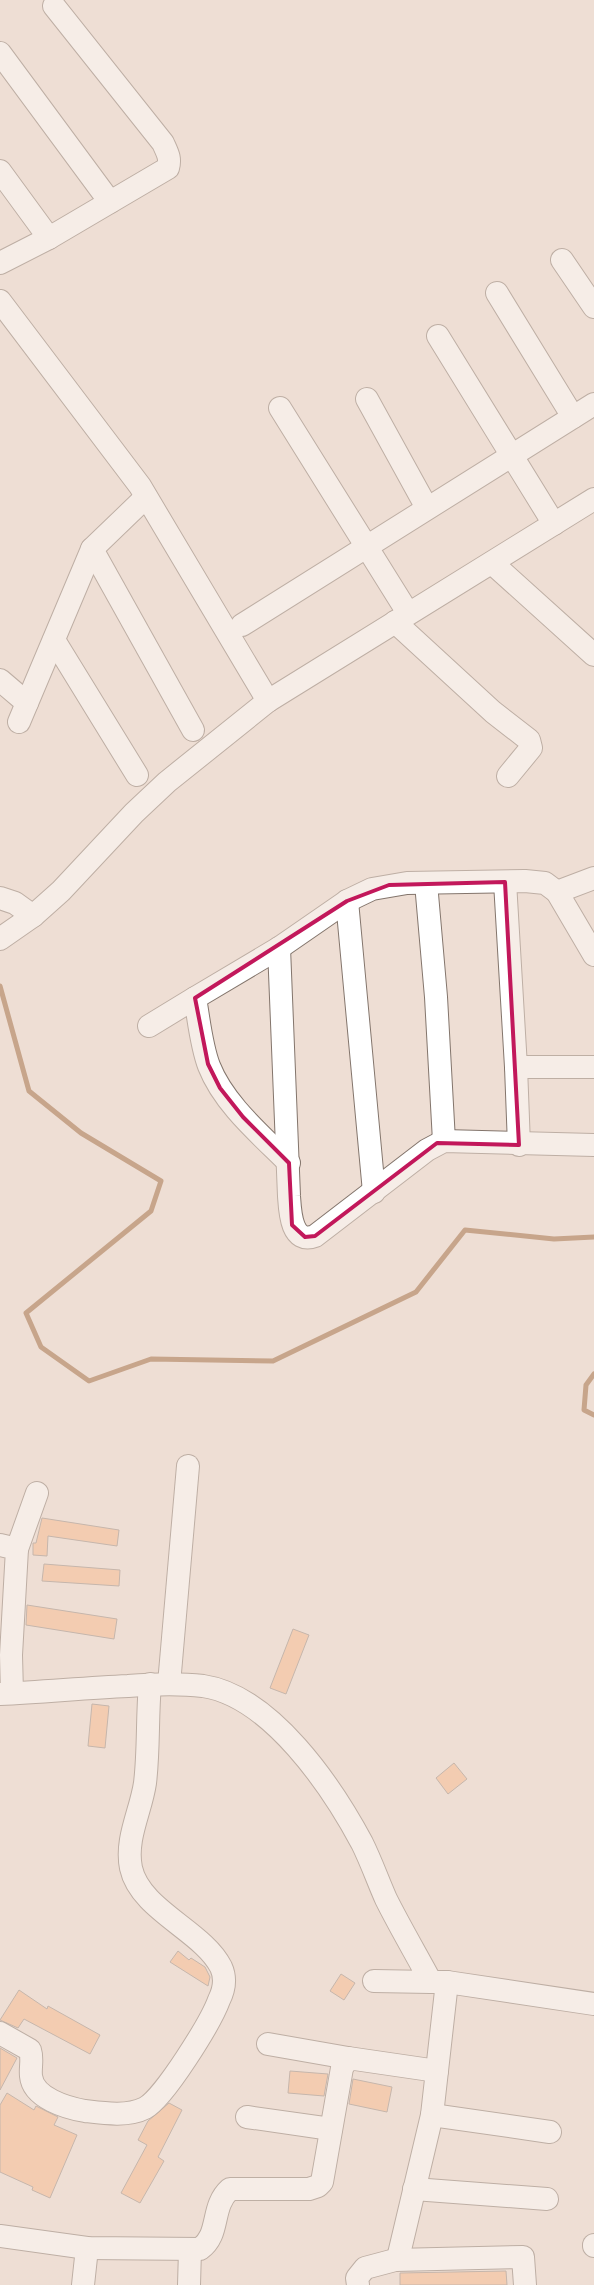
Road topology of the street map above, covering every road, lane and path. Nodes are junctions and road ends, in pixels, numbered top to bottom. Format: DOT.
graph roads {
  1 [pos="54,6"];
  2 [pos="0,53"];
  3 [pos="0,172"];
  4 [pos="110,202"];
  5 [pos="49,238"];
  6 [pos="562,260"];
  7 [pos="0,263"];
  8 [pos="497,293"];
  9 [pos="0,301"];
  10 [pos="594,307"];
  11 [pos="438,336"];
  12 [pos="367,399"];
  13 [pos="594,404"];
  14 [pos="280,408"];
  15 [pos="572,417"];
  16 [pos="511,454"];
  17 [pos="146,497"];
  18 [pos="592,505"];
  19 [pos="428,508"];
  20 [pos="554,524"];
  21 [pos="367,547"];
  22 [pos="92,549"];
  23 [pos="492,564"];
  24 [pos="402,618"];
  25 [pos="242,624"];
  26 [pos="54,640"];
  27 [pos="594,655"];
  28 [pos="0,680"];
  29 [pos="268,701"];
  30 [pos="193,730"];
  31 [pos="137,775"];
  32 [pos="508,776"];
  33 [pos="594,878"];
  34 [pos="505,882"];
  35 [pos="426,883"];
  36 [pos="557,892"];
  37 [pos="0,898"];
  38 [pos="347,901"];
  39 [pos="33,916"];
  40 [pos="0,939"];
  41 [pos="279,948"];
  42 [pos="594,955"];
  43 [pos="195,998"];
  44 [pos="149,1026"];
  45 [pos="594,1067"];
  46 [pos="516,1068"];
  47 [pos="444,1141"];
  48 [pos="519,1144"];
  49 [pos="594,1145"];
  50 [pos="289,1163"];
  51 [pos="374,1192"];
  52 [pos="188,1466"];
  53 [pos="37,1493"];
  54 [pos="9,1547"];
  55 [pos="159,1684"];
  56 [pos="6,1693"];
  57 [pos="374,1981"];
  58 [pos="439,1982"];
  59 [pos="594,2004"];
  60 [pos="0,2033"];
  61 [pos="268,2044"];
  62 [pos="348,2058"];
  63 [pos="437,2071"];
  64 [pos="432,2115"];
  65 [pos="247,2117"];
  66 [pos="331,2129"];
  67 [pos="550,2132"];
  68 [pos="414,2189"];
  69 [pos="547,2199"];
  70 [pos="0,2236"];
  71 [pos="87,2248"];
  72 [pos="190,2250"];
  73 [pos="395,2260"];
  74 [pos="83,2285"];
  75 [pos="189,2285"];
  76 [pos="358,2285"];
  77 [pos="525,2285"];
  1 -- 4 [label="street"];
  2 -- 4 [label="street"];
  3 -- 5 [label="street"];
  4 -- 5 [label="street"];
  5 -- 7 [label="street"];
  6 -- 10 [label="street"];
  8 -- 15 [label="street"];
  9 -- 17 [label="street"];
  11 -- 16 [label="street"];
  12 -- 19 [label="street"];
  13 -- 15 [label="street"];
  14 -- 21 [label="street"];
  15 -- 16 [label="street"];
  16 -- 19 [label="street"];
  16 -- 20 [label="street"];
  17 -- 22 [label="street"];
  17 -- 29 [label="street"];
  18 -- 20 [label="street"];
  19 -- 21 [label="street"];
  20 -- 23 [label="street"];
  21 -- 24 [label="street"];
  21 -- 25 [label="street"];
  22 -- 26 [label="street"];
  22 -- 30 [label="street"];
  23 -- 24 [label="street"];
  23 -- 27 [label="street"];
  24 -- 29 [label="street"];
  24 -- 32 [label="street"];
  26 -- 28 [label="street"];
  26 -- 31 [label="street"];
  29 -- 39 [label="street"];
  33 -- 36 [label="street"];
  34 -- 35 [label="street"];
  34 -- 36 [label="street"];
  34 -- 46 [label="street"];
  35 -- 38 [label="street"];
  35 -- 47 [label="street"];
  36 -- 42 [label="street"];
  37 -- 39 [label="street"];
  38 -- 41 [label="street"];
  38 -- 51 [label="street"];
  39 -- 40 [label="street"];
  41 -- 43 [label="street"];
  41 -- 50 [label="street"];
  43 -- 44 [label="street"];
  43 -- 50 [label="street"];
  45 -- 46 [label="street"];
  46 -- 48 [label="street"];
  47 -- 48 [label="street"];
  47 -- 51 [label="street"];
  48 -- 49 [label="street"];
  50 -- 51 [label="street"];
  52 -- 55 [label="street"];
  53 -- 54 [label="street"];
  54 -- 56 [label="street"];
  55 -- 56 [label="street"];
  55 -- 58 [label="street"];
  55 -- 60 [label="street"];
  57 -- 58 [label="street"];
  58 -- 59 [label="street"];
  58 -- 63 [label="street"];
  61 -- 62 [label="street"];
  62 -- 63 [label="street"];
  62 -- 66 [label="street"];
  63 -- 64 [label="street"];
  64 -- 67 [label="street"];
  64 -- 68 [label="street"];
  65 -- 66 [label="street"];
  66 -- 72 [label="street"];
  68 -- 69 [label="street"];
  68 -- 73 [label="street"];
  70 -- 71 [label="street"];
  71 -- 72 [label="street"];
  71 -- 74 [label="street"];
  72 -- 75 [label="street"];
  73 -- 76 [label="street"];
  73 -- 77 [label="street"];
}
